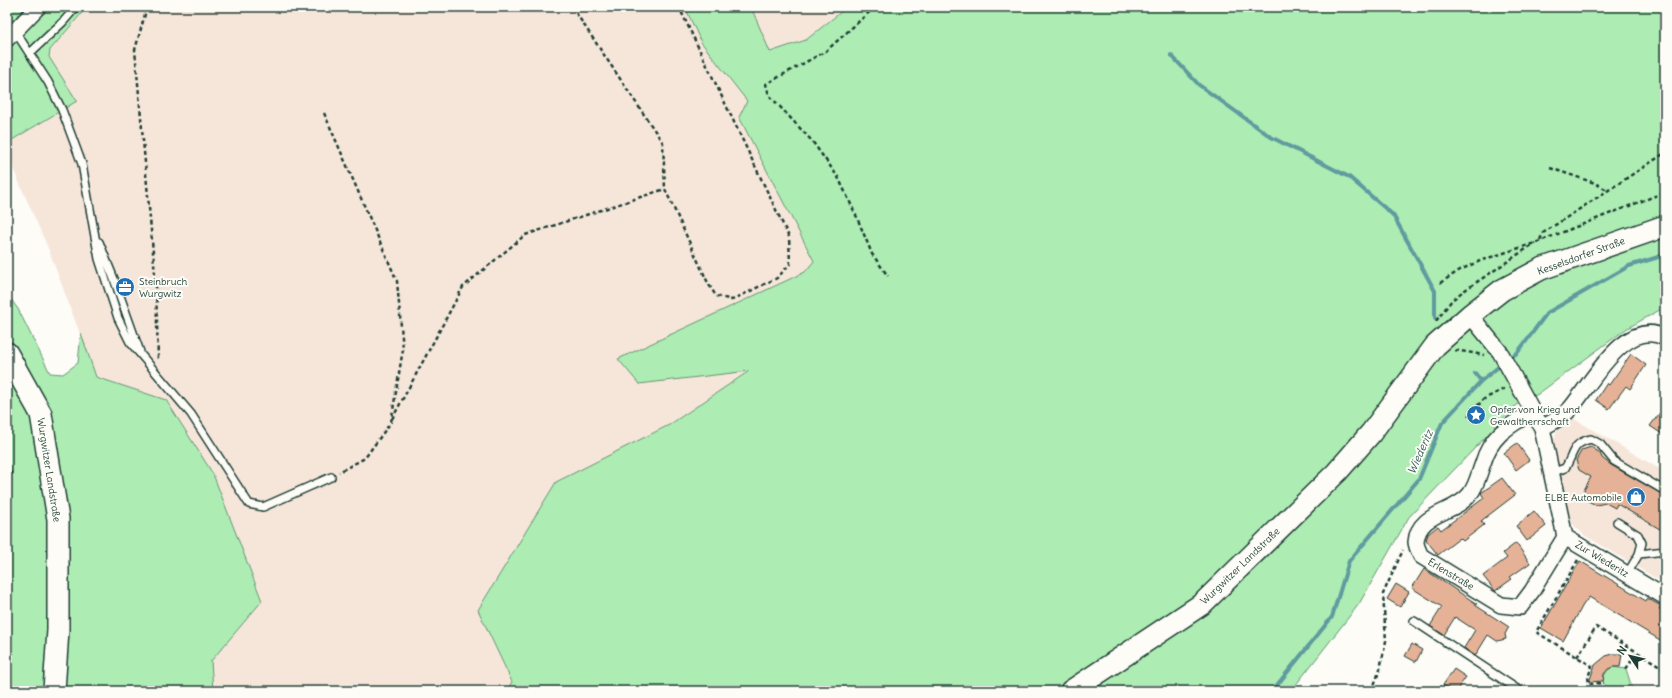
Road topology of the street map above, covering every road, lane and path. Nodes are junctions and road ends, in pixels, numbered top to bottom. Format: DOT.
graph roads {
  1 [pos="38,7"];
  2 [pos="76,7"];
  3 [pos="147,7"];
  4 [pos="572,7"];
  5 [pos="679,7"];
  6 [pos="875,7"];
  7 [pos="11,35"];
  8 [pos="30,53"];
  9 [pos="324,113"];
  10 [pos="1665,153"];
  11 [pos="1550,168"];
  12 [pos="665,189"];
  13 [pos="1607,190"];
  14 [pos="1665,192"];
  15 [pos="1665,226"];
  16 [pos="1539,240"];
  17 [pos="1535,243"];
  18 [pos="888,276"];
  19 [pos="1440,283"];
  20 [pos="1470,315"];
  21 [pos="1433,325"];
  22 [pos="1665,338"];
  23 [pos="1449,347"];
  24 [pos="7,353"];
  25 [pos="1495,354"];
  26 [pos="158,378"];
  27 [pos="1499,392"];
  28 [pos="1532,412"];
  29 [pos="1468,416"];
  30 [pos="391,422"];
  31 [pos="1542,428"];
  32 [pos="1371,433"];
  33 [pos="7,458"];
  34 [pos="1551,473"];
  35 [pos="331,477"];
  36 [pos="1665,491"];
  37 [pos="7,501"];
  38 [pos="1617,522"];
  39 [pos="1565,537"];
  40 [pos="1404,547"];
  41 [pos="1584,549"];
  42 [pos="1665,552"];
  43 [pos="1639,554"];
  44 [pos="1627,574"];
  45 [pos="1665,597"];
  46 [pos="1414,621"];
  47 [pos="1637,652"];
  48 [pos="1577,657"];
  49 [pos="1626,669"];
  50 [pos="1665,669"];
  51 [pos="1604,683"];
  52 [pos="54,691"];
  53 [pos="1071,691"];
  54 [pos="1372,691"];
  55 [pos="1520,691"];
  1 -- 7 [label="street"];
  2 -- 8 [label="lane"];
  3 -- 26 [label="path"];
  4 -- 12 [label="path"];
  5 -- 12 [label="path"];
  6 -- 18 [label="path"];
  7 -- 8 [label="lane"];
  8 -- 26 [label="lane"];
  9 -- 30 [label="path"];
  10 -- 13 [label="path"];
  11 -- 13 [label="path"];
  12 -- 30 [label="path"];
  13 -- 16 [label="path"];
  14 -- 16 [label="path"];
  15 -- 20 [label="main road, Kesselsdorfer Straße"];
  16 -- 17 [label="path"];
  17 -- 19 [label="path"];
  17 -- 21 [label="path"];
  20 -- 25 [label="street, Zur Wiederitz"];
  20 -- 32 [label="main road, Kesselsdorfer Straße"];
  22 -- 31 [label="street"];
  23 -- 25 [label="path"];
  24 -- 52 [label="main road, Wurgwitzer Landstraße"];
  25 -- 28 [label="street, Zur Wiederitz"];
  26 -- 35 [label="lane"];
  27 -- 29 [label="path"];
  28 -- 31 [label="street, Zur Wiederitz"];
  28 -- 39 [label="street, Erlenstraße"];
  30 -- 35 [label="path"];
  31 -- 34 [label="street, Zur Wiederitz"];
  32 -- 53 [label="main road, Wurgwitzer Landstraße"];
  33 -- 37 [label="path"];
  34 -- 36 [label="lane"];
  34 -- 39 [label="street, Zur Wiederitz"];
  38 -- 43 [label="lane"];
  39 -- 41 [label="street, Zur Wiederitz"];
  40 -- 54 [label="path"];
  41 -- 44 [label="street, Zur Wiederitz"];
  41 -- 48 [label="path"];
  42 -- 43 [label="lane"];
  43 -- 44 [label="lane"];
  44 -- 45 [label="street, Zur Wiederitz"];
  46 -- 55 [label="lane"];
  47 -- 48 [label="path"];
  47 -- 49 [label="path"];
  47 -- 50 [label="path"];
  48 -- 51 [label="path"];
}
